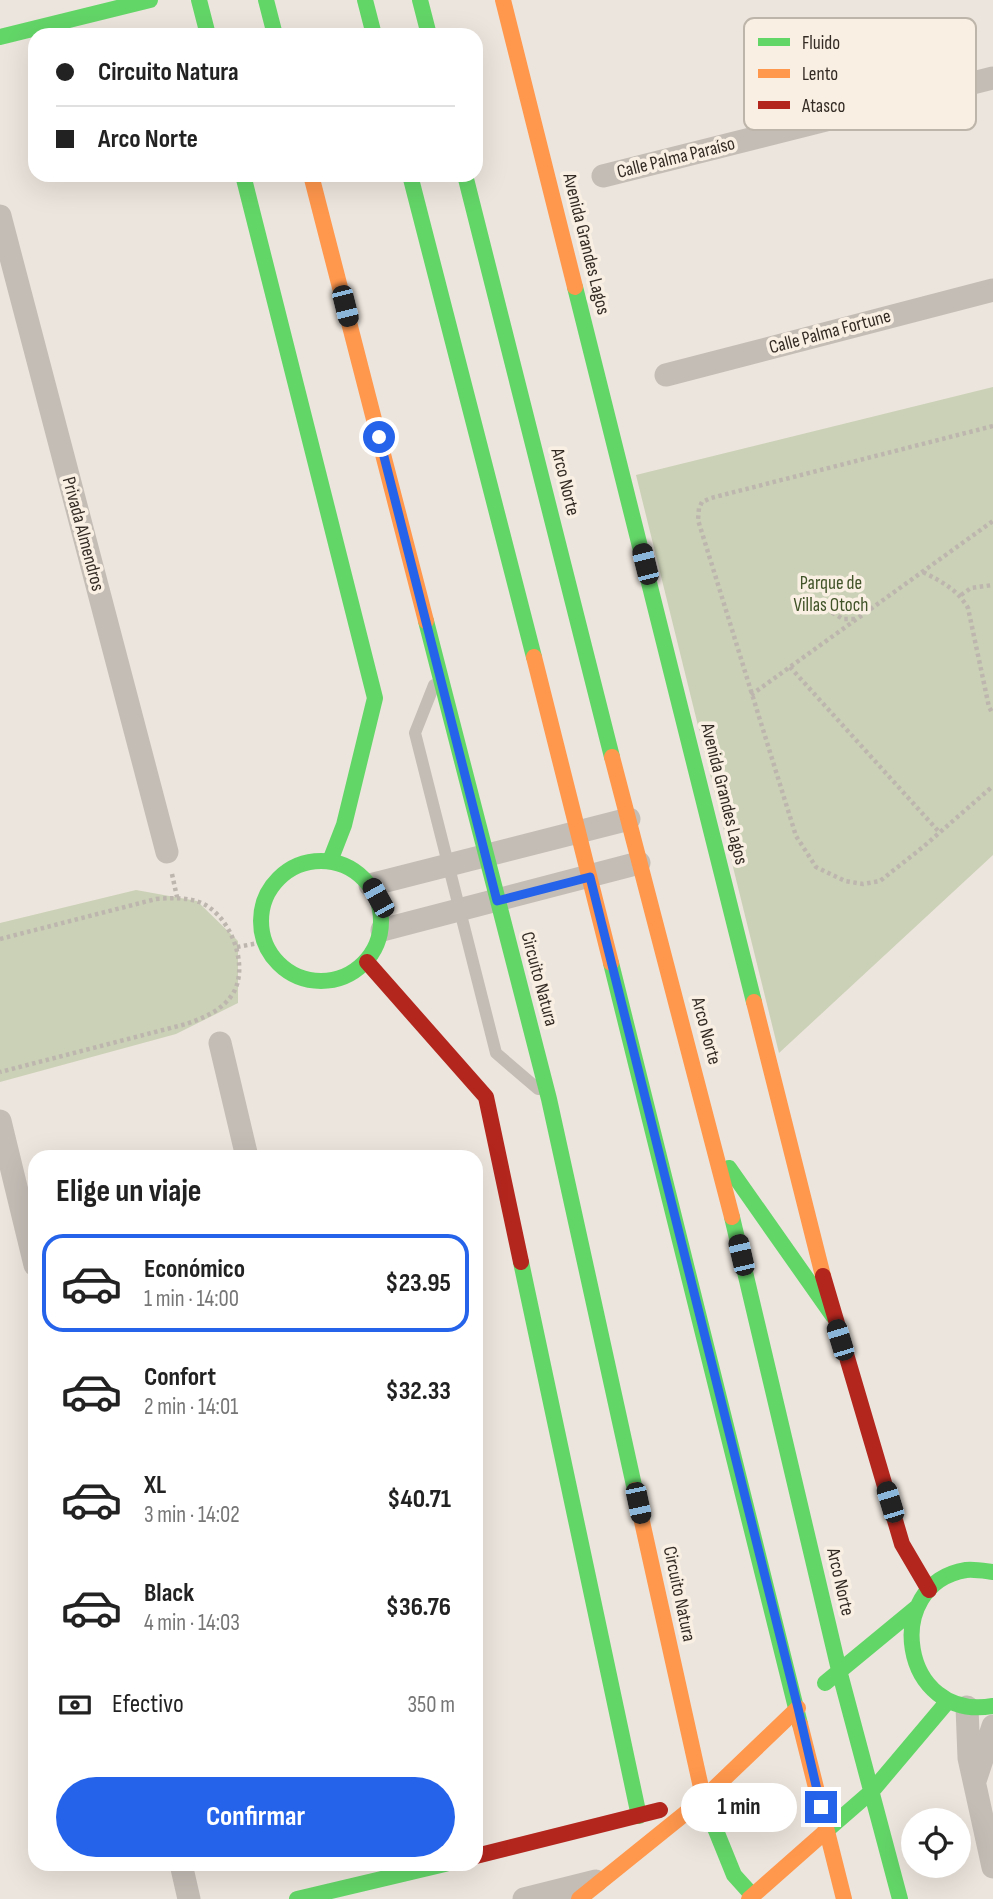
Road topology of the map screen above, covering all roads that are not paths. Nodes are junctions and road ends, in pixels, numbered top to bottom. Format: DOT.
graph roads {
  1 [pos="150,0"];
  2 [pos="199,0"];
  3 [pos="266,0"];
  4 [pos="365,0"];
  5 [pos="420,0"];
  6 [pos="503,0"];
  7 [pos="36,28"];
  8 [pos="206,28"];
  9 [pos="273,28"];
  10 [pos="372,28"];
  11 [pos="427,28"];
  12 [pos="28,30"];
  13 [pos="0,37"];
  14 [pos="993,78"];
  15 [pos="976,82"];
  16 [pos="786,130"];
  17 [pos="603,176"];
  18 [pos="245,182"];
  19 [pos="313,182"];
  20 [pos="412,182"];
  21 [pos="467,182"];
  22 [pos="0,216"];
  23 [pos="993,290"];
  24 [pos="666,375"];
  25 [pos="439,672"];
  26 [pos="629,819"];
  27 [pos="578,831"];
  28 [pos="167,852"];
  29 [pos="486,855"];
  30 [pos="330,861"];
  31 [pos="639,863"];
  32 [pos="448,865"];
  33 [pos="590,877"];
  34 [pos="370,885"];
  35 [pos="497,901"];
  36 [pos="460,910"];
  37 [pos="382,930"];
  38 [pos="367,961"];
  39 [pos="220,1043"];
  40 [pos="549,1099"];
  41 [pos="0,1121"];
  42 [pos="245,1150"];
  43 [pos="717,1151"];
  44 [pos="28,1236"];
  45 [pos="833,1316"];
  46 [pos="991,1569"];
  47 [pos="929,1590"];
  48 [pos="916,1608"];
  49 [pos="839,1670"];
  50 [pos="806,1701"];
  51 [pos="958,1704"];
  52 [pos="993,1706"];
  53 [pos="993,1726"];
  54 [pos="974,1787"];
  55 [pos="872,1791"];
  56 [pos="703,1799"];
  57 [pos="639,1816"];
  58 [pos="826,1832"];
  59 [pos="483,1854"];
  60 [pos="993,1867"];
  61 [pos="182,1871"];
  62 [pos="401,1871"];
  63 [pos="600,1880"];
  64 [pos="751,1897"];
  65 [pos="189,1899"];
  66 [pos="297,1899"];
  67 [pos="524,1899"];
  68 [pos="579,1899"];
  69 [pos="844,1899"];
  70 [pos="900,1899"];
  1 -- 7 [label="street"];
  2 -- 8 [label="street"];
  3 -- 9 [label="street"];
  4 -- 10 [label="street"];
  5 -- 11 [label="street"];
  6 -- 45 [label="street, Avenida Grandes Lagos"];
  12 -- 13 [label="street"];
  14 -- 15 [label="street, Calle Palma Paraíso"];
  16 -- 17 [label="street, Calle Palma Paraíso"];
  18 -- 30 [label="street"];
  19 -- 25 [label="street, Circuito Natura"];
  20 -- 27 [label="street"];
  21 -- 26 [label="street, Arco Norte"];
  22 -- 28 [label="street, Privada Almendros"];
  23 -- 24 [label="street, Calle Palma Fortune"];
  25 -- 29 [label="street, Circuito Natura"];
  25 -- 32 [label="lane"];
  26 -- 27 [label="street"];
  26 -- 31 [label="street, Arco Norte"];
  27 -- 29 [label="street"];
  27 -- 33 [label="street"];
  29 -- 32 [label="street"];
  29 -- 35 [label="street, Circuito Natura"];
  30 -- 34 [label="street"];
  30 -- 38 [label="street"];
  31 -- 33 [label="street"];
  31 -- 43 [label="street, Arco Norte"];
  32 -- 34 [label="street"];
  32 -- 36 [label="lane"];
  33 -- 35 [label="street"];
  33 -- 50 [label="street"];
  34 -- 37 [label="street"];
  35 -- 36 [label="street"];
  35 -- 40 [label="street, Circuito Natura"];
  36 -- 37 [label="street"];
  36 -- 40 [label="lane"];
  37 -- 38 [label="street"];
  38 -- 57 [label="street"];
  39 -- 42 [label="street"];
  40 -- 56 [label="street, Circuito Natura"];
  41 -- 44 [label="street"];
  43 -- 45 [label="street"];
  43 -- 49 [label="street, Arco Norte"];
  45 -- 47 [label="street, Avenida Grandes Lagos"];
  46 -- 47 [label="street"];
  47 -- 48 [label="street"];
  48 -- 49 [label="street"];
  48 -- 51 [label="street"];
  49 -- 50 [label="street"];
  49 -- 55 [label="street, Arco Norte"];
  50 -- 56 [label="street"];
  50 -- 58 [label="street"];
  51 -- 52 [label="street"];
  51 -- 54 [label="street"];
  51 -- 55 [label="street"];
  53 -- 54 [label="street"];
  54 -- 60 [label="street"];
  55 -- 58 [label="street"];
  55 -- 70 [label="street, Arco Norte"];
  56 -- 57 [label="street"];
  56 -- 63 [label="street"];
  56 -- 64 [label="street, Circuito Natura"];
  57 -- 59 [label="street"];
  58 -- 64 [label="street"];
  58 -- 69 [label="street"];
  61 -- 65 [label="street"];
  62 -- 66 [label="street"];
  63 -- 67 [label="street"];
  63 -- 68 [label="street"];
}
